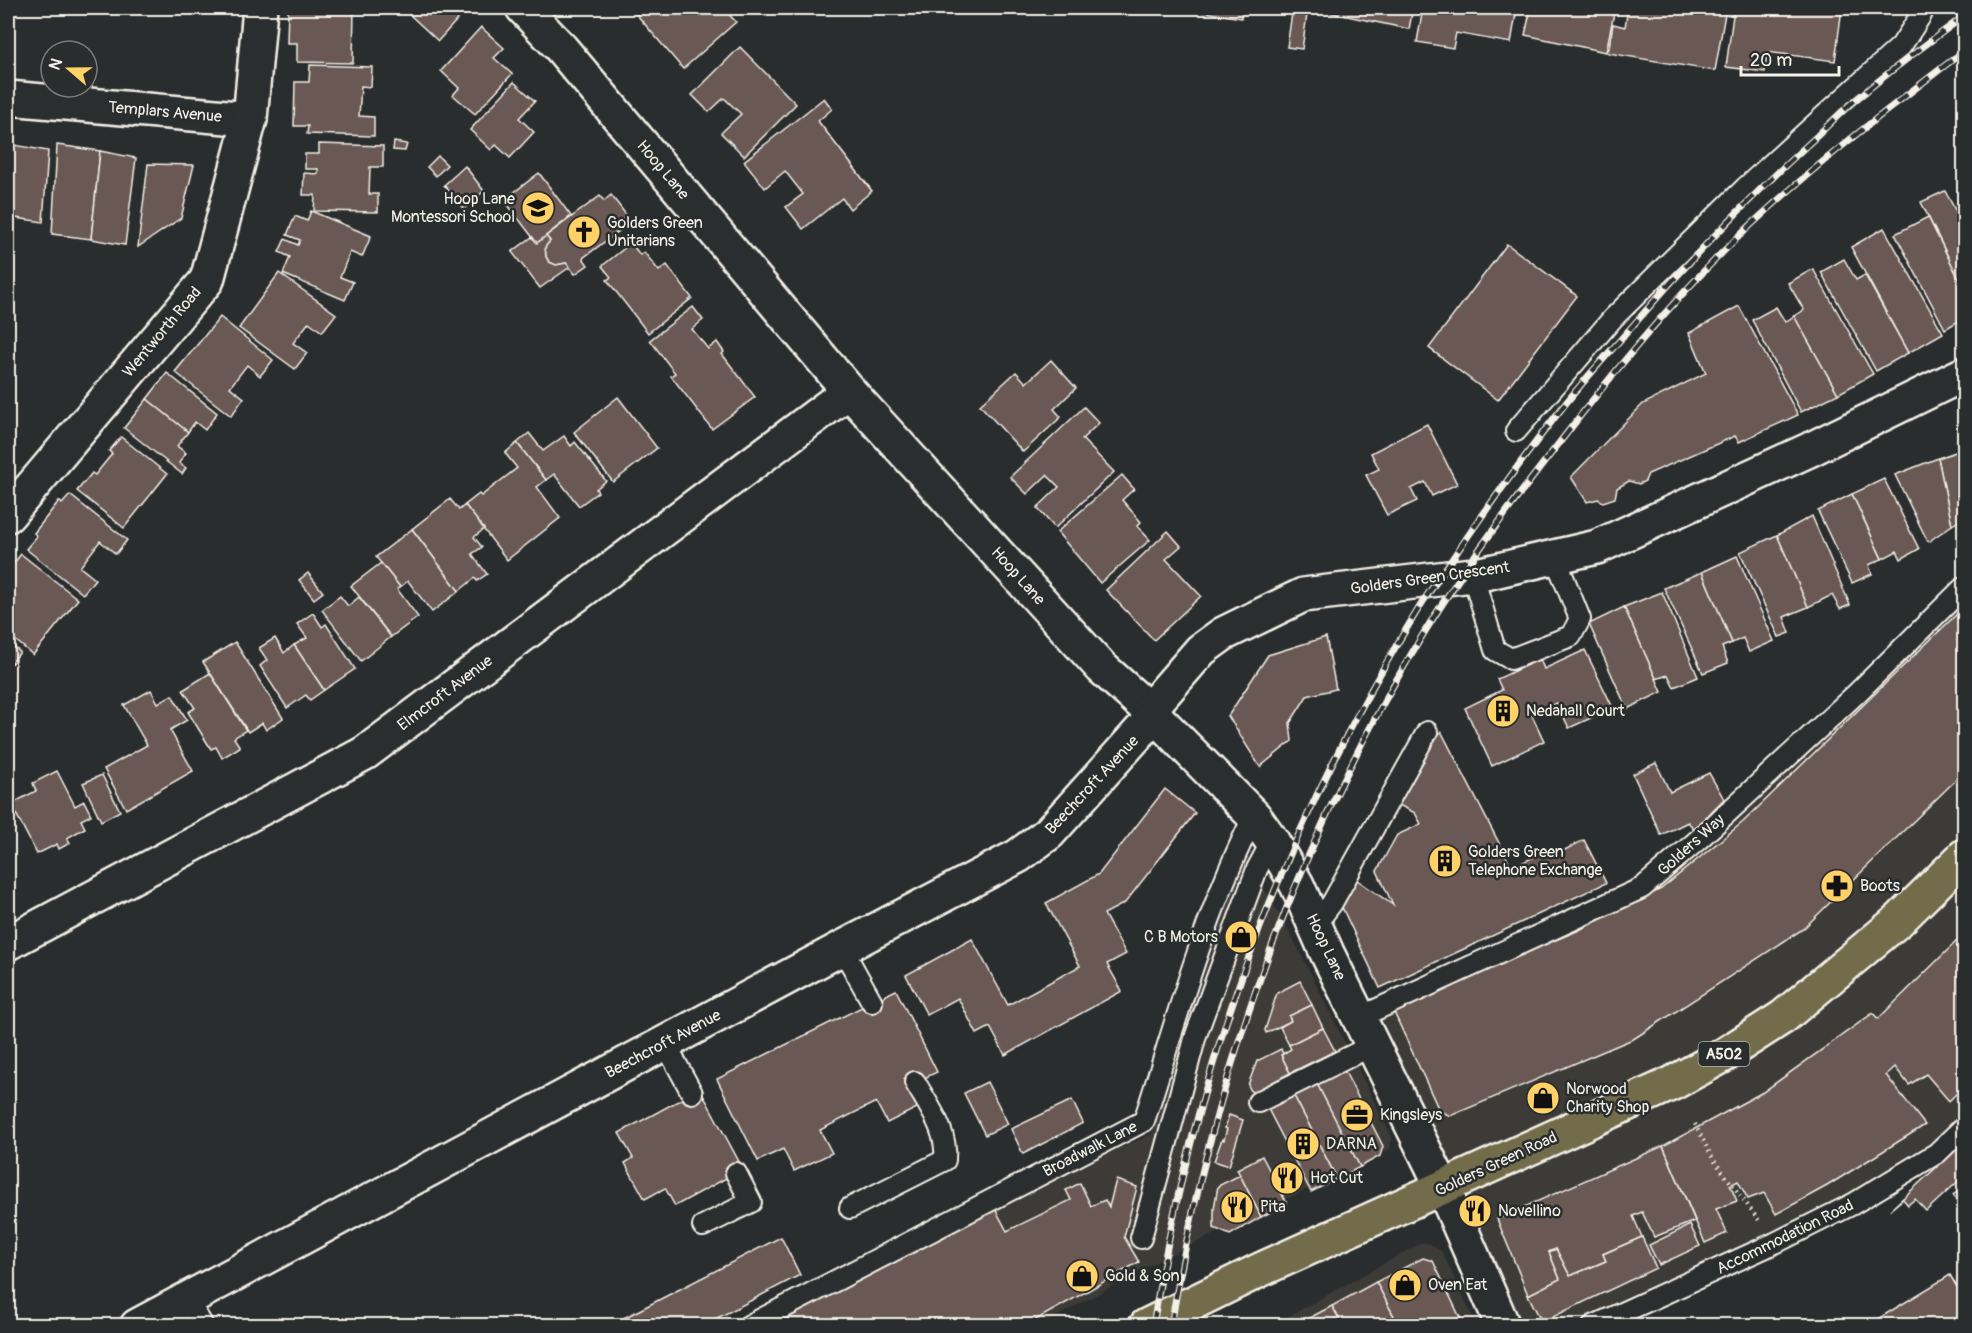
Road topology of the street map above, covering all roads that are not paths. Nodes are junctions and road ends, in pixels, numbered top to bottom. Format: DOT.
graph roads {
  1 [pos="260,8"];
  2 [pos="523,8"];
  3 [pos="1924,8"];
  4 [pos="8,98"];
  5 [pos="250,119"];
  6 [pos="1965,374"];
  7 [pos="849,391"];
  8 [pos="1516,431"];
  9 [pos="8,515"];
  10 [pos="1555,557"];
  11 [pos="1473,576"];
  12 [pos="1965,587"];
  13 [pos="1151,713"];
  14 [pos="1427,732"];
  15 [pos="1263,829"];
  16 [pos="1965,856"];
  17 [pos="1316,924"];
  18 [pos="8,943"];
  19 [pos="842,948"];
  20 [pos="872,1002"];
  21 [pos="1366,1031"];
  22 [pos="665,1043"];
  23 [pos="915,1082"];
  24 [pos="692,1093"];
  25 [pos="1258,1102"];
  26 [pos="1965,1127"];
  27 [pos="736,1173"];
  28 [pos="1443,1188"];
  29 [pos="849,1208"];
  30 [pos="703,1226"];
  31 [pos="1141,1238"];
  32 [pos="195,1312"];
  33 [pos="137,1326"];
  34 [pos="748,1326"];
  35 [pos="1146,1326"];
  36 [pos="1503,1326"];
  37 [pos="1593,1326"];
  1 -- 5 [label="street, Wentworth Road"];
  2 -- 7 [label="street, Hoop Lane"];
  3 -- 8 [label="lane"];
  4 -- 5 [label="street, Templars Avenue"];
  5 -- 9 [label="street, Wentworth Road"];
  6 -- 10 [label="street, Golders Green Crescent"];
  7 -- 13 [label="street, Hoop Lane"];
  7 -- 18 [label="street, Elmcroft Avenue"];
  10 -- 11 [label="street, Golders Green Crescent"];
  10 -- 11 [label="lane"];
  11 -- 13 [label="street, Golders Green Crescent"];
  12 -- 21 [label="lane, Golders Way"];
  13 -- 15 [label="street, Hoop Lane"];
  13 -- 19 [label="street, Beechcroft Avenue"];
  14 -- 17 [label="lane"];
  15 -- 17 [label="street, Hoop Lane"];
  15 -- 31 [label="lane"];
  15 -- 34 [label="lane, Broadwalk Lane"];
  16 -- 28 [label="main road, Golders Green Road / A502"];
  17 -- 21 [label="street, Hoop Lane"];
  19 -- 20 [label="lane"];
  19 -- 22 [label="street, Beechcroft Avenue"];
  21 -- 25 [label="lane, Golders Way"];
  21 -- 28 [label="street, Hoop Lane"];
  22 -- 24 [label="lane"];
  22 -- 32 [label="street, Beechcroft Avenue"];
  23 -- 29 [label="lane"];
  26 -- 37 [label="lane, Accommodation Road"];
  27 -- 30 [label="lane"];
  28 -- 35 [label="main road, Golders Green Road / A502"];
  28 -- 36 [label="street, Hoop Lane"];
  32 -- 33 [label="street, Beechcroft Avenue"];
}
